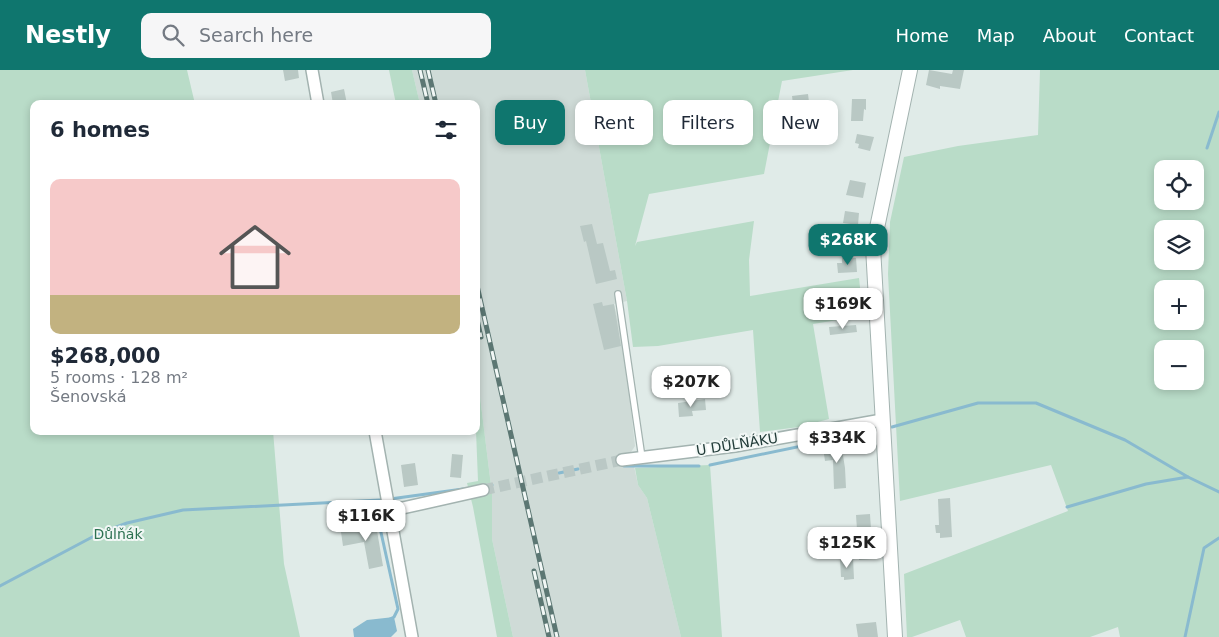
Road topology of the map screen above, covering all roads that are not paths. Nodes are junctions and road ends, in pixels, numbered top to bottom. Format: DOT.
graph roads {
  1 [pos="312,70"];
  2 [pos="910,70"];
  3 [pos="317,100"];
  4 [pos="618,294"];
  5 [pos="882,420"];
  6 [pos="376,435"];
  7 [pos="642,458"];
  8 [pos="622,460"];
  9 [pos="483,490"];
  10 [pos="389,511"];
  11 [pos="412,637"];
  12 [pos="896,637"];
  1 -- 3 [label="street"];
  2 -- 5 [label="street"];
  4 -- 7 [label="lane"];
  5 -- 7 [label="street, U DŮLŇÁKU"];
  5 -- 12 [label="street"];
  6 -- 10 [label="street"];
  7 -- 8 [label="street, U DŮLŇÁKU"];
  9 -- 10 [label="street"];
  10 -- 11 [label="street"];
}
